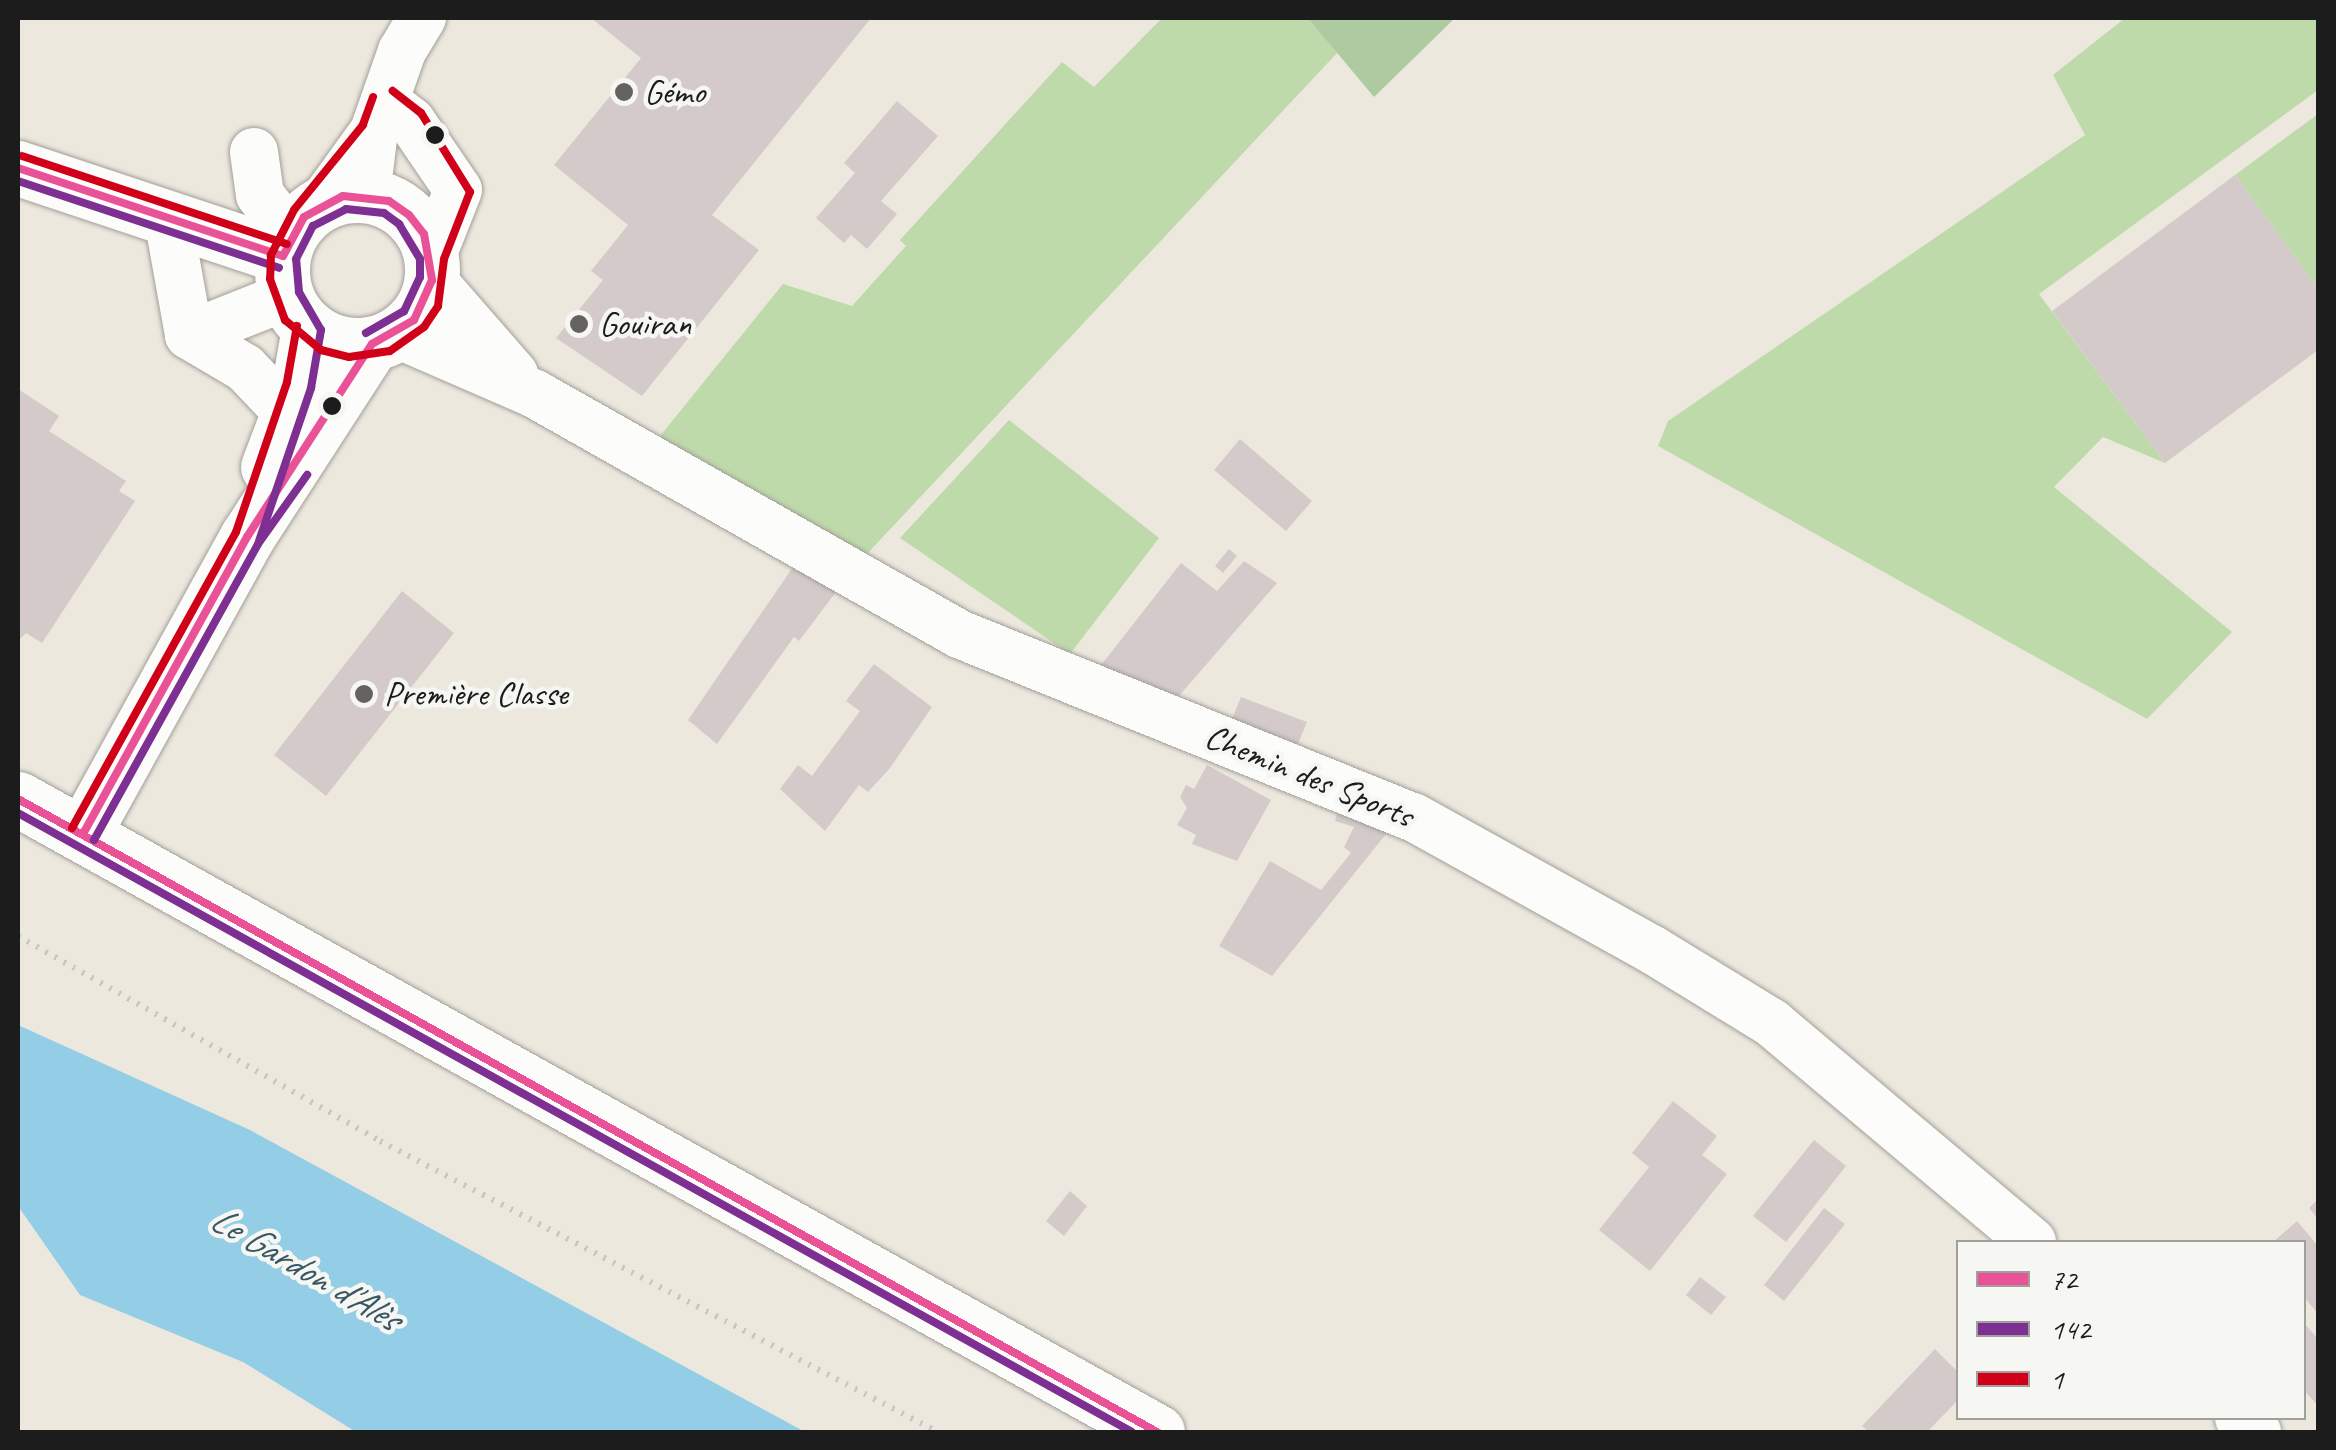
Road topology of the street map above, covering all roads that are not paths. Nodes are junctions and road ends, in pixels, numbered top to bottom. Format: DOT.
graph roads {
  1 [pos="422,18"];
  2 [pos="379,116"];
  3 [pos="254,152"];
  4 [pos="18,168"];
  5 [pos="168,218"];
  6 [pos="310,252"];
  7 [pos="432,268"];
  8 [pos="190,336"];
  9 [pos="384,339"];
  10 [pos="535,394"];
  11 [pos="288,413"];
  12 [pos="248,537"];
  13 [pos="18,799"];
  14 [pos="83,834"];
  15 [pos="2030,1240"];
  16 [pos="1158,1432"];
  1 -- 2 [label="street"];
  2 -- 6 [label="street"];
  2 -- 7 [label="street"];
  3 -- 6 [label="street"];
  4 -- 5 [label="main road"];
  5 -- 6 [label="main road"];
  5 -- 8 [label="street"];
  6 -- 7 [label="main road"];
  6 -- 8 [label="street"];
  6 -- 9 [label="main road"];
  6 -- 11 [label="main road"];
  7 -- 9 [label="main road"];
  7 -- 10 [label="street, Chemin des Sports"];
  8 -- 11 [label="street"];
  9 -- 10 [label="street, Chemin des Sports"];
  9 -- 12 [label="main road"];
  10 -- 15 [label="street, Chemin des Sports"];
  11 -- 12 [label="main road"];
  12 -- 14 [label="main road"];
  13 -- 14 [label="main road"];
  14 -- 16 [label="main road"];
}
